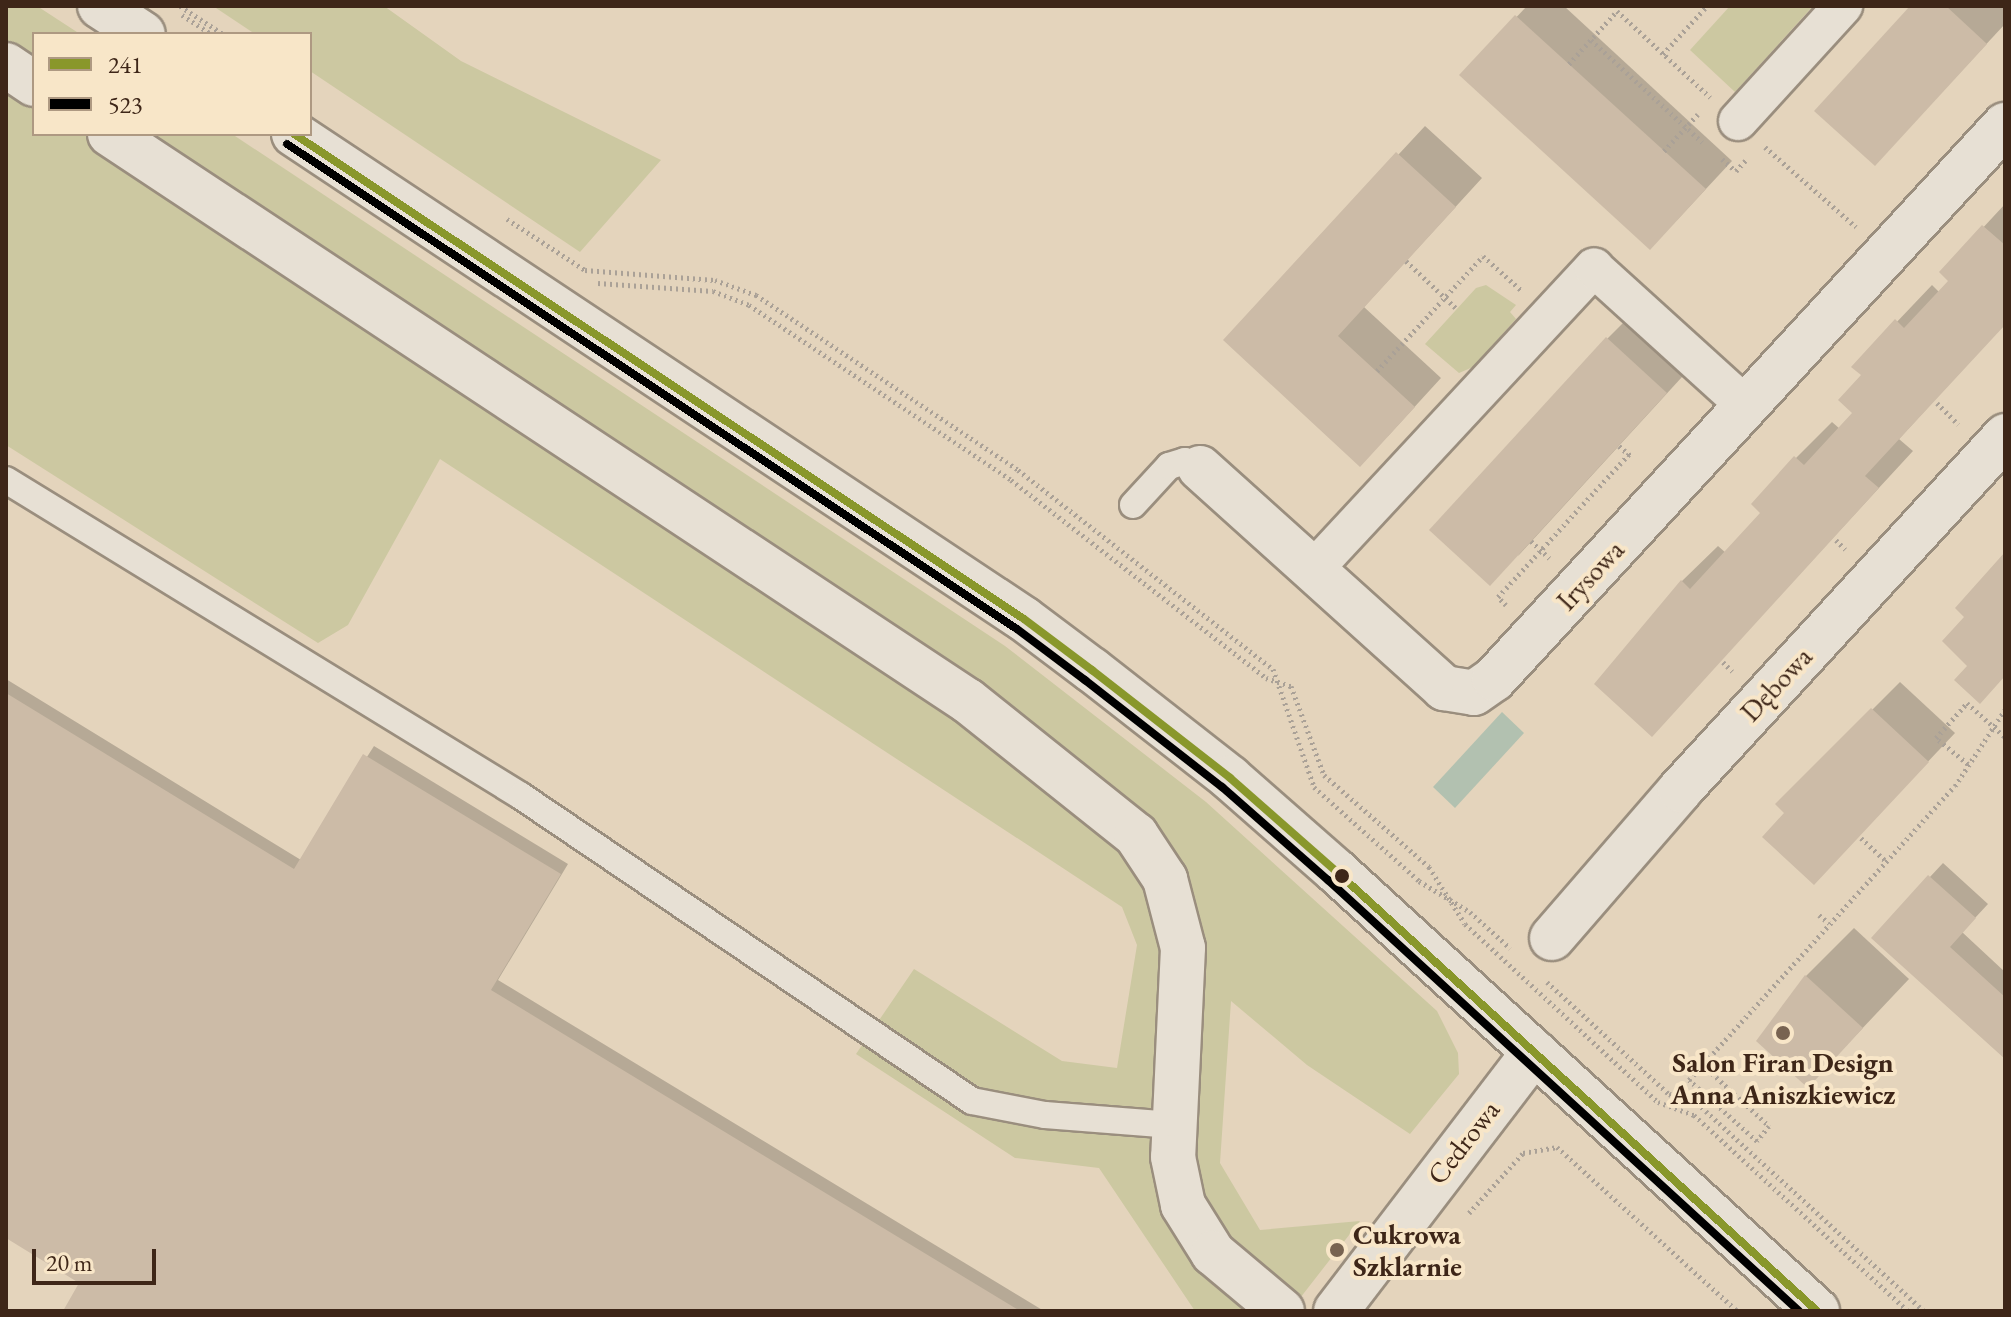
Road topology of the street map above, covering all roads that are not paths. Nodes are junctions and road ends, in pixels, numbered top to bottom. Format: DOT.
graph roads {
  1 [pos="100,6"];
  2 [pos="1843,6"];
  3 [pos="140,32"];
  4 [pos="6,65"];
  5 [pos="32,83"];
  6 [pos="1720,123"];
  7 [pos="2005,125"];
  8 [pos="113,136"];
  9 [pos="297,136"];
  10 [pos="1746,406"];
  11 [pos="2005,436"];
  12 [pos="1200,468"];
  13 [pos="6,480"];
  14 [pos="1133,505"];
  15 [pos="1313,570"];
  16 [pos="1536,956"];
  17 [pos="1534,1052"];
  18 [pos="1173,1125"];
  19 [pos="1282,1311"];
  20 [pos="1336,1311"];
  21 [pos="1817,1311"];
  1 -- 3 [label="street"];
  2 -- 6 [label="street"];
  4 -- 5 [label="street"];
  7 -- 10 [label="street, Irysowa"];
  8 -- 18 [label="street"];
  9 -- 17 [label="street"];
  10 -- 15 [label="street, Irysowa"];
  10 -- 15 [label="street"];
  11 -- 16 [label="street, Dębowa"];
  12 -- 14 [label="lane, Irysowa"];
  12 -- 15 [label="street, Irysowa"];
  13 -- 18 [label="lane"];
  17 -- 20 [label="street, Cedrowa"];
  17 -- 21 [label="street"];
  18 -- 19 [label="street"];
}
